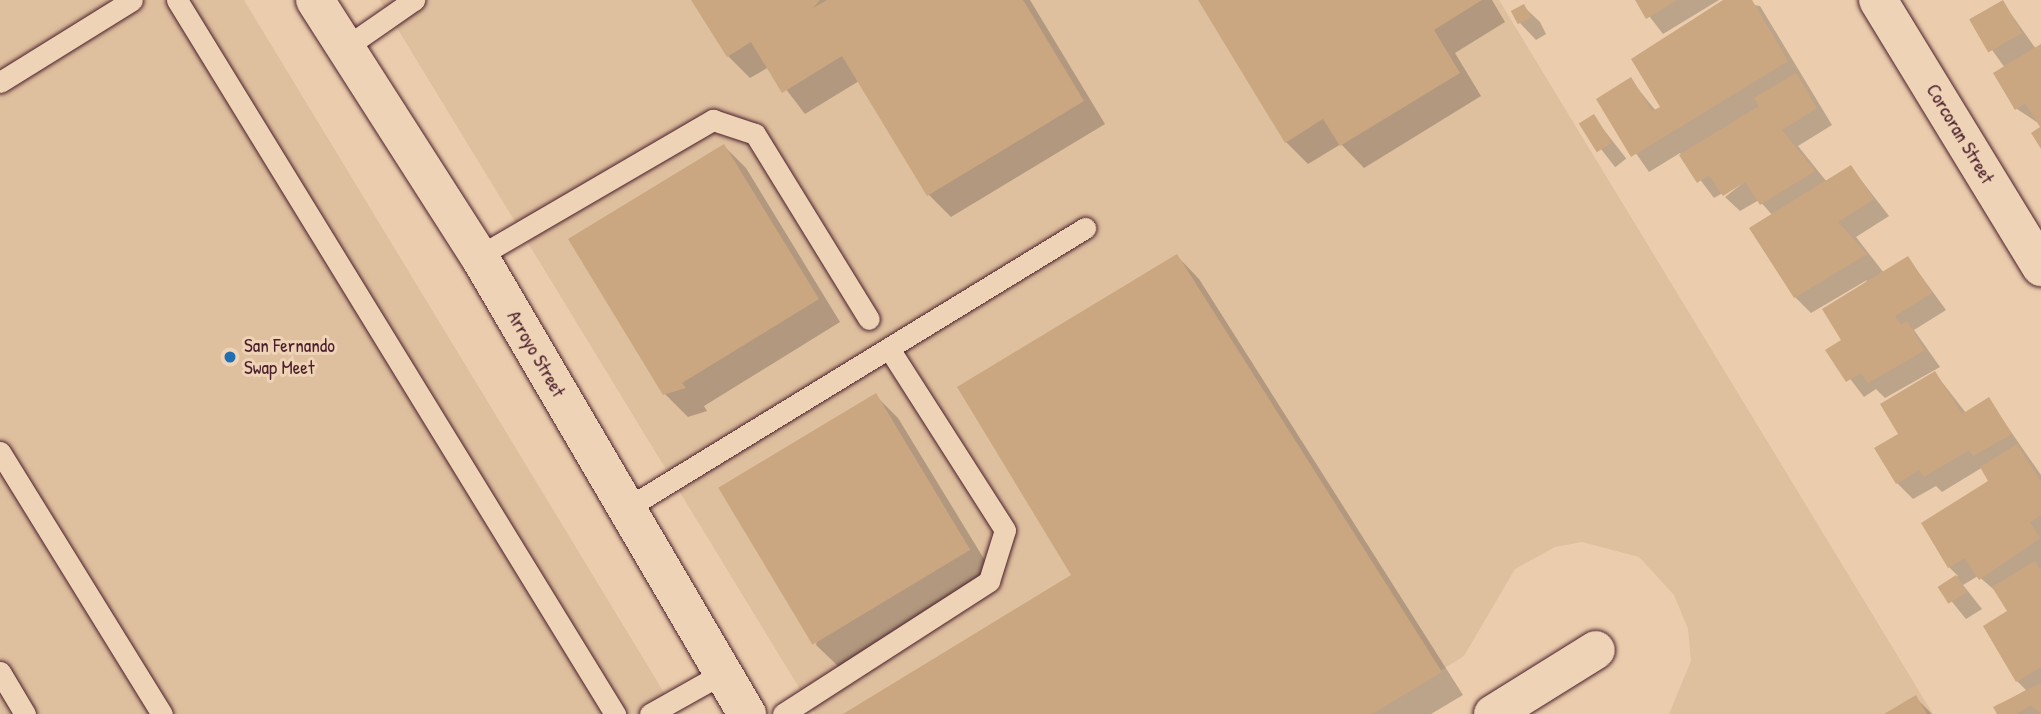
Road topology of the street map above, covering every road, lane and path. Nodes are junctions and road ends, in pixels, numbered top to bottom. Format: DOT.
graph roads {
  1 [pos="132,0"];
  2 [pos="177,0"];
  3 [pos="315,0"];
  4 [pos="414,0"];
  5 [pos="1878,0"];
  6 [pos="346,47"];
  7 [pos="0,82"];
  8 [pos="1085,228"];
  9 [pos="479,256"];
  10 [pos="2041,267"];
  11 [pos="869,319"];
  12 [pos="890,350"];
  13 [pos="0,452"];
  14 [pos="627,508"];
  15 [pos="1596,650"];
  16 [pos="0,672"];
  17 [pos="723,673"];
  18 [pos="26,714"];
  19 [pos="162,714"];
  20 [pos="615,714"];
  21 [pos="650,714"];
  22 [pos="747,714"];
  23 [pos="783,714"];
  24 [pos="1493,714"];
  1 -- 7 [label="lane"];
  2 -- 20 [label="lane"];
  3 -- 6 [label="street, Arroyo Street"];
  4 -- 6 [label="lane"];
  5 -- 10 [label="street, Corcoran Street"];
  6 -- 9 [label="street, Arroyo Street"];
  8 -- 12 [label="lane"];
  9 -- 11 [label="lane"];
  9 -- 14 [label="street, Arroyo Street"];
  12 -- 14 [label="lane"];
  12 -- 23 [label="lane"];
  13 -- 19 [label="lane"];
  14 -- 17 [label="street, Arroyo Street"];
  15 -- 24 [label="street"];
  16 -- 18 [label="lane"];
  17 -- 21 [label="lane"];
  17 -- 22 [label="street, Arroyo Street"];
}
